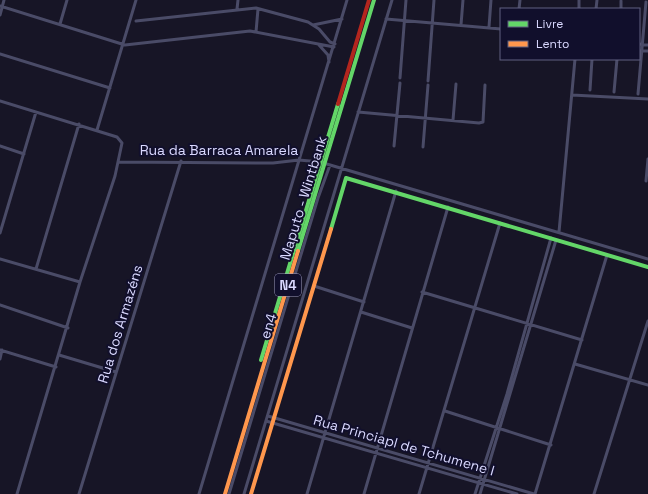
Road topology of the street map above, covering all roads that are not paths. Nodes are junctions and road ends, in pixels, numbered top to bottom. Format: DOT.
graph roads {
  1 [pos="4,0"];
  2 [pos="68,0"];
  3 [pos="136,0"];
  4 [pos="238,0"];
  5 [pos="347,0"];
  6 [pos="369,0"];
  7 [pos="374,0"];
  8 [pos="392,0"];
  9 [pos="406,0"];
  10 [pos="434,0"];
  11 [pos="463,0"];
  12 [pos="491,0"];
  13 [pos="621,1"];
  14 [pos="646,2"];
  15 [pos="1,6"];
  16 [pos="621,8"];
  17 [pos="237,9"];
  18 [pos="258,9"];
  19 [pos="0,15"];
  20 [pos="342,19"];
  21 [pos="386,19"];
  22 [pos="404,20"];
  23 [pos="136,21"];
  24 [pos="432,22"];
  25 [pos="60,24"];
  26 [pos="313,25"];
  27 [pos="461,25"];
  28 [pos="489,27"];
  29 [pos="500,29"];
  30 [pos="256,32"];
  31 [pos="122,45"];
  32 [pos="318,45"];
  33 [pos="640,45"];
  34 [pos="648,45"];
  35 [pos="334,46"];
  36 [pos="641,51"];
  37 [pos="648,51"];
  38 [pos="0,54"];
  39 [pos="574,60"];
  40 [pos="592,60"];
  41 [pos="617,60"];
  42 [pos="329,64"];
  43 [pos="400,78"];
  44 [pos="400,83"];
  45 [pos="456,84"];
  46 [pos="485,85"];
  47 [pos="110,88"];
  48 [pos="590,90"];
  49 [pos="614,92"];
  50 [pos="638,94"];
  51 [pos="572,95"];
  52 [pos="648,99"];
  53 [pos="0,101"];
  54 [pos="36,112"];
  55 [pos="358,112"];
  56 [pos="397,116"];
  57 [pos="425,118"];
  58 [pos="454,120"];
  59 [pos="79,124"];
  60 [pos="97,130"];
  61 [pos="0,146"];
  62 [pos="394,146"];
  63 [pos="423,147"];
  64 [pos="24,154"];
  65 [pos="648,159"];
  66 [pos="299,160"];
  67 [pos="182,161"];
  68 [pos="118,162"];
  69 [pos="322,163"];
  70 [pos="330,165"];
  71 [pos="342,169"];
  72 [pos="646,181"];
  73 [pos="396,191"];
  74 [pos="448,207"];
  75 [pos="500,223"];
  76 [pos="559,232"];
  77 [pos="0,233"];
  78 [pos="551,238"];
  79 [pos="556,240"];
  80 [pos="607,255"];
  81 [pos="0,259"];
  82 [pos="648,259"];
  83 [pos="648,267"];
  84 [pos="36,270"];
  85 [pos="80,282"];
  86 [pos="314,286"];
  87 [pos="422,292"];
  88 [pos="364,302"];
  89 [pos="0,305"];
  90 [pos="474,308"];
  91 [pos="361,312"];
  92 [pos="648,321"];
  93 [pos="527,323"];
  94 [pos="531,324"];
  95 [pos="68,328"];
  96 [pos="412,328"];
  97 [pos="582,340"];
  98 [pos="1,350"];
  99 [pos="59,356"];
  100 [pos="0,359"];
  101 [pos="575,364"];
  102 [pos="56,367"];
  103 [pos="116,372"];
  104 [pos="629,380"];
  105 [pos="648,386"];
  106 [pos="445,411"];
  107 [pos="268,416"];
  108 [pos="274,418"];
  109 [pos="266,421"];
  110 [pos="272,423"];
  111 [pos="496,428"];
  112 [pos="500,430"];
  113 [pos="325,435"];
  114 [pos="550,445"];
  115 [pos="377,448"];
  116 [pos="376,452"];
  117 [pos="428,466"];
  118 [pos="479,478"];
  119 [pos="484,482"];
  120 [pos="478,483"];
  121 [pos="17,494"];
  122 [pos="79,494"];
  123 [pos="199,494"];
  124 [pos="221,494"];
  125 [pos="225,494"];
  126 [pos="229,494"];
  127 [pos="244,494"];
  128 [pos="251,494"];
  129 [pos="307,494"];
  130 [pos="364,494"];
  131 [pos="419,494"];
  132 [pos="475,494"];
  133 [pos="480,494"];
  134 [pos="517,494"];
  135 [pos="535,494"];
  136 [pos="594,494"];
  1 -- 15 [label="street"];
  2 -- 25 [label="street"];
  3 -- 31 [label="street"];
  4 -- 17 [label="street"];
  5 -- 20 [label="street"];
  6 -- 69 [label="main road, Maputo - Wintbank / N4"];
  7 -- 69 [label="main road, Maputo - Wintbank / N4"];
  8 -- 21 [label="street"];
  9 -- 22 [label="street"];
  10 -- 24 [label="street"];
  11 -- 27 [label="street"];
  12 -- 28 [label="street"];
  13 -- 16 [label="street"];
  14 -- 33 [label="street"];
  15 -- 19 [label="street"];
  15 -- 25 [label="street"];
  17 -- 18 [label="street"];
  17 -- 23 [label="street"];
  18 -- 26 [label="street"];
  18 -- 30 [label="street"];
  20 -- 26 [label="street"];
  20 -- 35 [label="street"];
  21 -- 22 [label="street"];
  21 -- 55 [label="street"];
  22 -- 24 [label="street"];
  22 -- 43 [label="street"];
  24 -- 27 [label="street"];
  24 -- 57 [label="street"];
  25 -- 31 [label="street"];
  26 -- 35 [label="street"];
  27 -- 28 [label="street"];
  28 -- 29 [label="street"];
  30 -- 31 [label="street"];
  30 -- 32 [label="street"];
  31 -- 47 [label="street"];
  32 -- 35 [label="street"];
  32 -- 42 [label="street"];
  33 -- 34 [label="street"];
  33 -- 36 [label="street"];
  35 -- 42 [label="street"];
  36 -- 37 [label="street"];
  36 -- 50 [label="street"];
  38 -- 47 [label="street"];
  39 -- 51 [label="street"];
  40 -- 48 [label="street"];
  41 -- 49 [label="street"];
  42 -- 66 [label="street"];
  44 -- 56 [label="street"];
  45 -- 58 [label="street"];
  46 -- 58 [label="street"];
  47 -- 60 [label="street"];
  51 -- 52 [label="street"];
  51 -- 76 [label="street"];
  53 -- 54 [label="street"];
  54 -- 59 [label="street"];
  54 -- 64 [label="street"];
  55 -- 56 [label="street"];
  55 -- 71 [label="street"];
  56 -- 57 [label="street"];
  56 -- 62 [label="street"];
  57 -- 58 [label="street"];
  57 -- 63 [label="street"];
  59 -- 60 [label="street"];
  59 -- 84 [label="street"];
  60 -- 68 [label="street"];
  61 -- 64 [label="street"];
  64 -- 77 [label="street"];
  65 -- 72 [label="street"];
  66 -- 67 [label="street, Rua da Barraca Amarela"];
  66 -- 69 [label="street, Rua da Barraca Amarela"];
  66 -- 123 [label="street"];
  67 -- 68 [label="street, Rua da Barraca Amarela"];
  67 -- 103 [label="street, Rua dos Armazéns"];
  68 -- 85 [label="street"];
  69 -- 70 [label="street, Rua da Barraca Amarela"];
  69 -- 124 [label="main road, Maputo - Wintbank / N4"];
  69 -- 125 [label="main road, Maputo - Wintbank / N4"];
  70 -- 71 [label="street, Rua da Barraca Amarela"];
  70 -- 126 [label="street, en4"];
  71 -- 76 [label="street, Rua da Barraca Amarela"];
  71 -- 107 [label="street"];
  73 -- 74 [label="main road"];
  73 -- 86 [label="main road"];
  73 -- 88 [label="street"];
  74 -- 75 [label="main road"];
  74 -- 87 [label="street"];
  75 -- 78 [label="main road"];
  75 -- 90 [label="street"];
  76 -- 82 [label="street, Rua da Barraca Amarela"];
  78 -- 79 [label="main road"];
  78 -- 93 [label="street"];
  79 -- 80 [label="main road"];
  79 -- 94 [label="street"];
  80 -- 83 [label="main road"];
  80 -- 97 [label="street"];
  81 -- 84 [label="street"];
  84 -- 85 [label="street"];
  85 -- 95 [label="street"];
  86 -- 88 [label="street"];
  86 -- 108 [label="main road"];
  87 -- 90 [label="street"];
  87 -- 96 [label="street"];
  88 -- 91 [label="street"];
  89 -- 95 [label="street"];
  90 -- 93 [label="street"];
  90 -- 106 [label="street"];
  91 -- 96 [label="street"];
  91 -- 113 [label="street"];
  92 -- 104 [label="street"];
  93 -- 94 [label="street"];
  93 -- 111 [label="street"];
  94 -- 97 [label="street"];
  94 -- 112 [label="street"];
  95 -- 99 [label="street"];
  96 -- 115 [label="street"];
  97 -- 101 [label="street"];
  98 -- 100 [label="street"];
  98 -- 102 [label="street"];
  99 -- 102 [label="street"];
  99 -- 103 [label="street"];
  101 -- 104 [label="street"];
  101 -- 114 [label="street"];
  102 -- 121 [label="street"];
  103 -- 122 [label="street, Rua dos Armazéns"];
  104 -- 105 [label="street"];
  104 -- 136 [label="street"];
  106 -- 111 [label="street"];
  106 -- 117 [label="street"];
  107 -- 108 [label="street, Rua Princiapl de Tchumene I"];
  107 -- 109 [label="street"];
  108 -- 110 [label="main road"];
  108 -- 113 [label="street, Rua Princiapl de Tchumene I"];
  109 -- 110 [label="street, Rua Princiapl de Tchumene I"];
  109 -- 127 [label="street"];
  110 -- 113 [label="street, Rua Princiapl de Tchumene I"];
  110 -- 128 [label="main road"];
  111 -- 112 [label="street"];
  111 -- 118 [label="street"];
  112 -- 114 [label="street"];
  112 -- 119 [label="street"];
  113 -- 115 [label="street, Rua Princiapl de Tchumene I"];
  113 -- 116 [label="street, Rua Princiapl de Tchumene I"];
  113 -- 129 [label="street"];
  114 -- 135 [label="street"];
  115 -- 116 [label="street"];
  115 -- 117 [label="street, Rua Princiapl de Tchumene I"];
  116 -- 117 [label="street, Rua Princiapl de Tchumene I"];
  116 -- 130 [label="street"];
  117 -- 118 [label="street, Rua Princiapl de Tchumene I"];
  117 -- 120 [label="street, Rua Princiapl de Tchumene I"];
  117 -- 131 [label="street"];
  118 -- 119 [label="street, Rua Princiapl de Tchumene I"];
  118 -- 120 [label="street"];
  119 -- 120 [label="street, Rua Princiapl de Tchumene I"];
  119 -- 133 [label="street"];
  119 -- 134 [label="street, Rua Princiapl de Tchumene I"];
  119 -- 135 [label="street, Rua Princiapl de Tchumene I"];
  120 -- 132 [label="street"];
}
